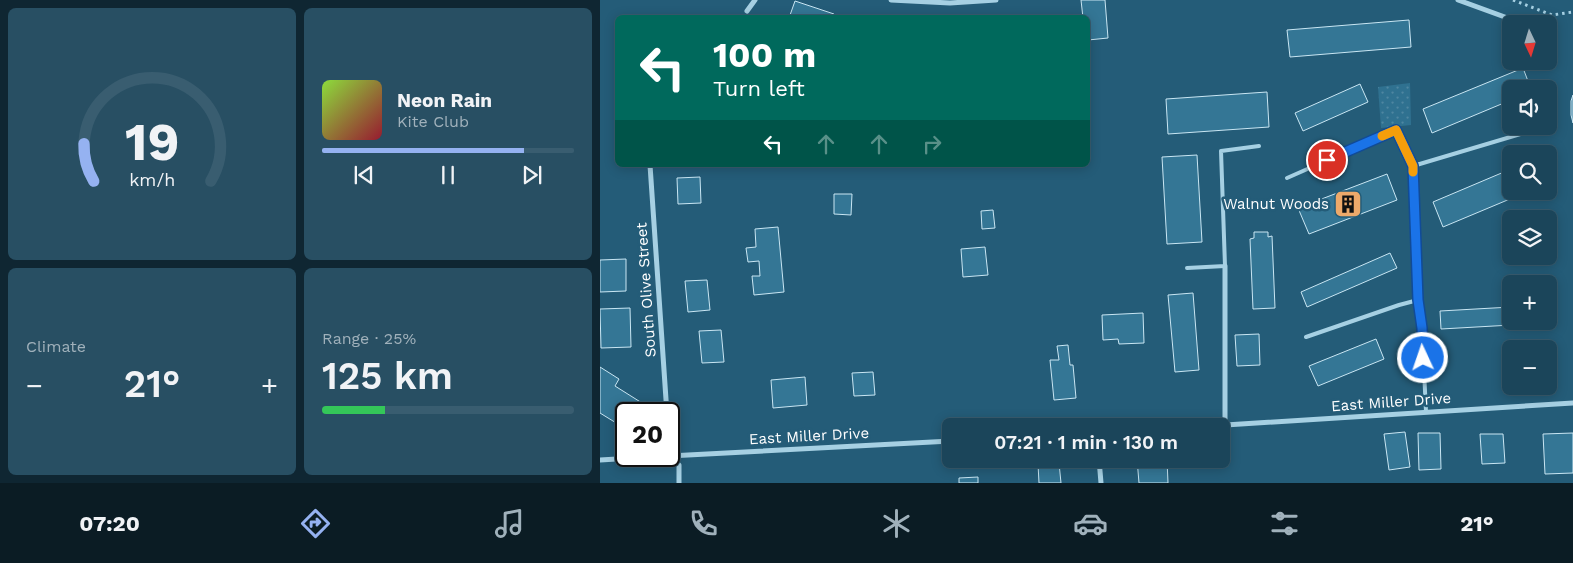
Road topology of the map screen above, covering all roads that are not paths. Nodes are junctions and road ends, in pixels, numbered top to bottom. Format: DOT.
graph roads {
  1 [pos="755,0"];
  2 [pos="891,0"];
  3 [pos="996,0"];
  4 [pos="1458,0"];
  5 [pos="747,11"];
  6 [pos="1502,16"];
  7 [pos="1517,135"];
  8 [pos="1259,146"];
  9 [pos="1413,166"];
  10 [pos="650,167"];
  11 [pos="1287,178"];
  12 [pos="1225,266"];
  13 [pos="1187,268"];
  14 [pos="1418,300"];
  15 [pos="1306,337"];
  16 [pos="666,402"];
  17 [pos="1573,403"];
  18 [pos="1426,412"];
  19 [pos="1224,418"];
  20 [pos="1230,425"];
  21 [pos="942,441"];
  22 [pos="680,455"];
  23 [pos="615,459"];
  24 [pos="600,460"];
  25 [pos="679,467"];
  26 [pos="1100,468"];
  27 [pos="679,483"];
  28 [pos="1101,483"];
  1 -- 5 [label="street"];
  2 -- 3 [label="street"];
  4 -- 6 [label="street"];
  7 -- 9 [label="lane"];
  8 -- 12 [label="lane"];
  9 -- 11 [label="lane"];
  9 -- 14 [label="lane"];
  10 -- 16 [label="street, South Olive Street"];
  12 -- 13 [label="lane"];
  12 -- 19 [label="street"];
  14 -- 15 [label="lane"];
  14 -- 18 [label="lane"];
  17 -- 18 [label="street, East Miller Drive"];
  18 -- 20 [label="street, East Miller Drive"];
  21 -- 22 [label="street, East Miller Drive"];
  23 -- 24 [label="street, East Miller Drive"];
  25 -- 27 [label="street"];
  26 -- 28 [label="street"];
}
